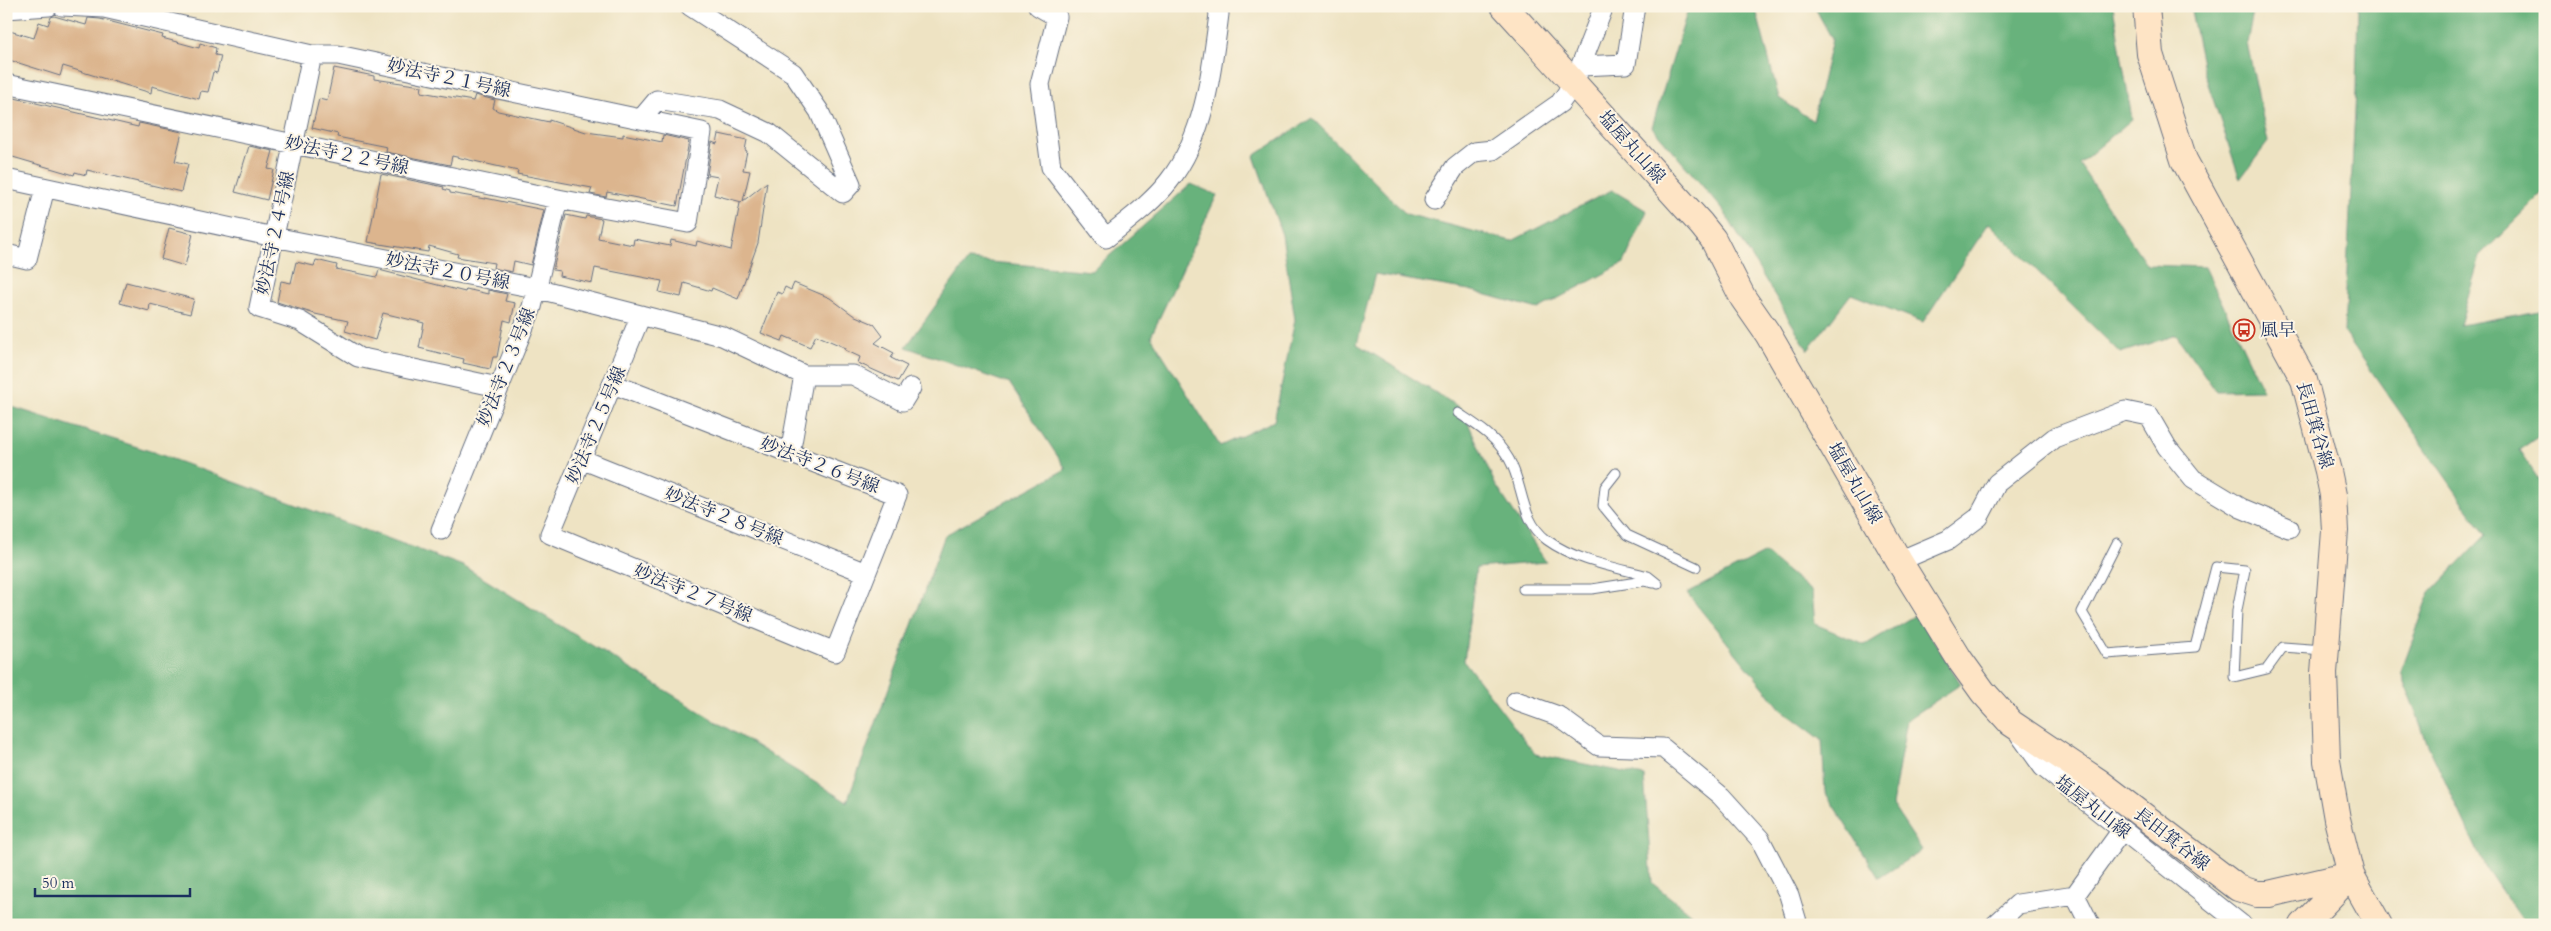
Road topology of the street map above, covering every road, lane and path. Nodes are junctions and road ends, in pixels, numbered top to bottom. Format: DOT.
graph roads {
  1 [pos="49,6"];
  2 [pos="62,6"];
  3 [pos="690,6"];
  4 [pos="1038,6"];
  5 [pos="1217,6"];
  6 [pos="1504,6"];
  7 [pos="1604,6"];
  8 [pos="1634,6"];
  9 [pos="2146,6"];
  10 [pos="106,7"];
  11 [pos="6,8"];
  12 [pos="312,55"];
  13 [pos="1577,74"];
  14 [pos="6,84"];
  15 [pos="641,119"];
  16 [pos="294,144"];
  17 [pos="6,179"];
  18 [pos="45,188"];
  19 [pos="558,199"];
  20 [pos="1434,200"];
  21 [pos="688,224"];
  22 [pos="274,237"];
  23 [pos="6,254"];
  24 [pos="535,288"];
  25 [pos="641,315"];
  26 [pos="804,375"];
  27 [pos="613,384"];
  28 [pos="498,387"];
  29 [pos="911,388"];
  30 [pos="1458,413"];
  31 [pos="790,454"];
  32 [pos="581,459"];
  33 [pos="1616,472"];
  34 [pos="2288,528"];
  35 [pos="441,530"];
  36 [pos="550,534"];
  37 [pos="2117,543"];
  38 [pos="1899,561"];
  39 [pos="1696,567"];
  40 [pos="866,573"];
  41 [pos="1523,589"];
  42 [pos="2326,650"];
  43 [pos="835,652"];
  44 [pos="1516,701"];
  45 [pos="2011,723"];
  46 [pos="2122,830"];
  47 [pos="2351,875"];
  48 [pos="2075,895"];
  49 [pos="1798,925"];
  50 [pos="1995,925"];
  51 [pos="2090,925"];
  52 [pos="2242,925"];
  53 [pos="2303,925"];
  54 [pos="2379,925"];
  1 -- 11 [label="street"];
  2 -- 10 [label="street"];
  3 -- 15 [label="street"];
  4 -- 5 [label="street"];
  6 -- 13 [label="street, 塩屋丸山線"];
  7 -- 13 [label="street"];
  8 -- 13 [label="street"];
  9 -- 42 [label="street, 長田箕谷線"];
  10 -- 12 [label="street, 妙法寺２１号線"];
  12 -- 15 [label="street, 妙法寺２１号線"];
  12 -- 16 [label="street, 妙法寺２４号線"];
  13 -- 20 [label="street"];
  13 -- 38 [label="street, 塩屋丸山線"];
  14 -- 16 [label="street, 妙法寺２２号線"];
  15 -- 21 [label="street, 妙法寺２１号線"];
  16 -- 19 [label="street, 妙法寺２２号線"];
  16 -- 22 [label="street, 妙法寺２４号線"];
  17 -- 18 [label="street, 妙法寺２０号線"];
  18 -- 22 [label="street, 妙法寺２０号線"];
  18 -- 23 [label="street"];
  19 -- 21 [label="street, 妙法寺２２号線"];
  19 -- 24 [label="street, 妙法寺２３号線"];
  22 -- 24 [label="street, 妙法寺２０号線"];
  22 -- 28 [label="street, 妙法寺２４号線"];
  24 -- 25 [label="street, 妙法寺２０号線"];
  24 -- 28 [label="street, 妙法寺２３号線"];
  25 -- 26 [label="street, 妙法寺２０号線"];
  25 -- 27 [label="street, 妙法寺２５号線"];
  26 -- 29 [label="street"];
  26 -- 31 [label="street"];
  27 -- 31 [label="street, 妙法寺２６号線"];
  27 -- 32 [label="street, 妙法寺２５号線"];
  28 -- 35 [label="street, 妙法寺２３号線"];
  30 -- 41 [label="lane"];
  31 -- 40 [label="street, 妙法寺２６号線"];
  32 -- 36 [label="street, 妙法寺２５号線"];
  32 -- 40 [label="street, 妙法寺２８号線"];
  33 -- 39 [label="lane"];
  34 -- 38 [label="street"];
  36 -- 43 [label="street, 妙法寺２７号線"];
  37 -- 42 [label="lane"];
  38 -- 45 [label="street, 塩屋丸山線"];
  40 -- 43 [label="street, 妙法寺２６号線"];
  42 -- 47 [label="street, 長田箕谷線"];
  44 -- 49 [label="street"];
  45 -- 46 [label="street, 塩屋丸山線"];
  45 -- 47 [label="street, 長田箕谷線"];
  46 -- 48 [label="street"];
  46 -- 52 [label="street, 塩屋丸山線"];
  47 -- 53 [label="street"];
  47 -- 54 [label="street, 長田箕谷線"];
  48 -- 50 [label="street"];
  48 -- 51 [label="street"];
}
